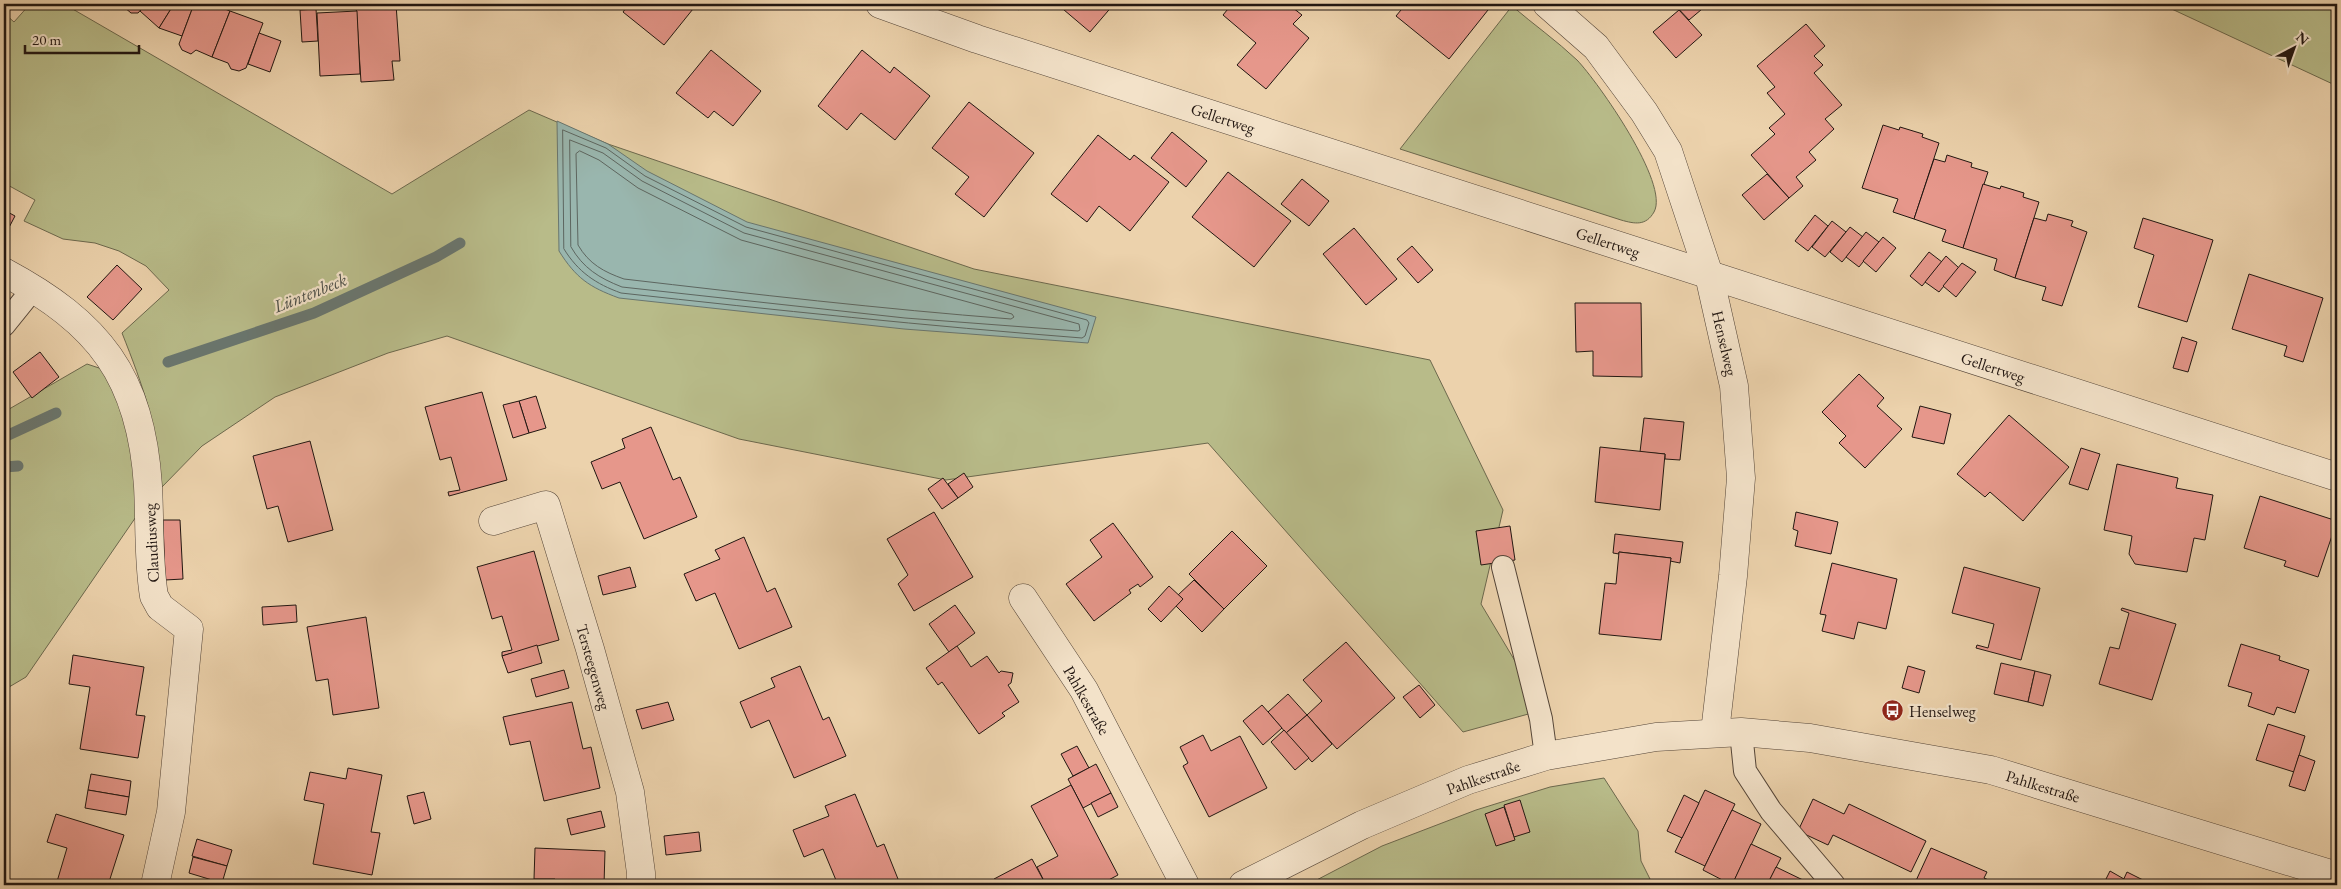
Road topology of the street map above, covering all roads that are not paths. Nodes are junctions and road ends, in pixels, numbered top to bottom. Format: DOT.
graph roads {
  1 [pos="880,4"];
  2 [pos="1547,4"];
  3 [pos="4,272"];
  4 [pos="1709,275"];
  5 [pos="34,289"];
  6 [pos="4,325"];
  7 [pos="2337,477"];
  8 [pos="493,521"];
  9 [pos="1503,567"];
  10 [pos="1023,598"];
  11 [pos="1728,732"];
  12 [pos="1546,756"];
  13 [pos="2337,876"];
  14 [pos="155,885"];
  15 [pos="641,885"];
  16 [pos="1186,885"];
  17 [pos="1243,885"];
  18 [pos="1834,885"];
  1 -- 4 [label="street, Gellertweg"];
  2 -- 4 [label="street, Henselweg"];
  3 -- 5 [label="street, Claudiusweg"];
  4 -- 7 [label="street, Gellertweg"];
  4 -- 11 [label="street, Henselweg"];
  5 -- 6 [label="lane"];
  5 -- 14 [label="street, Claudiusweg"];
  8 -- 15 [label="street, Tersteegenweg"];
  9 -- 12 [label="lane"];
  10 -- 16 [label="street, Pahlkestraße"];
  11 -- 12 [label="street, Pahlkestraße"];
  11 -- 13 [label="street, Pahlkestraße"];
  11 -- 18 [label="lane"];
  12 -- 17 [label="street, Pahlkestraße"];
}
